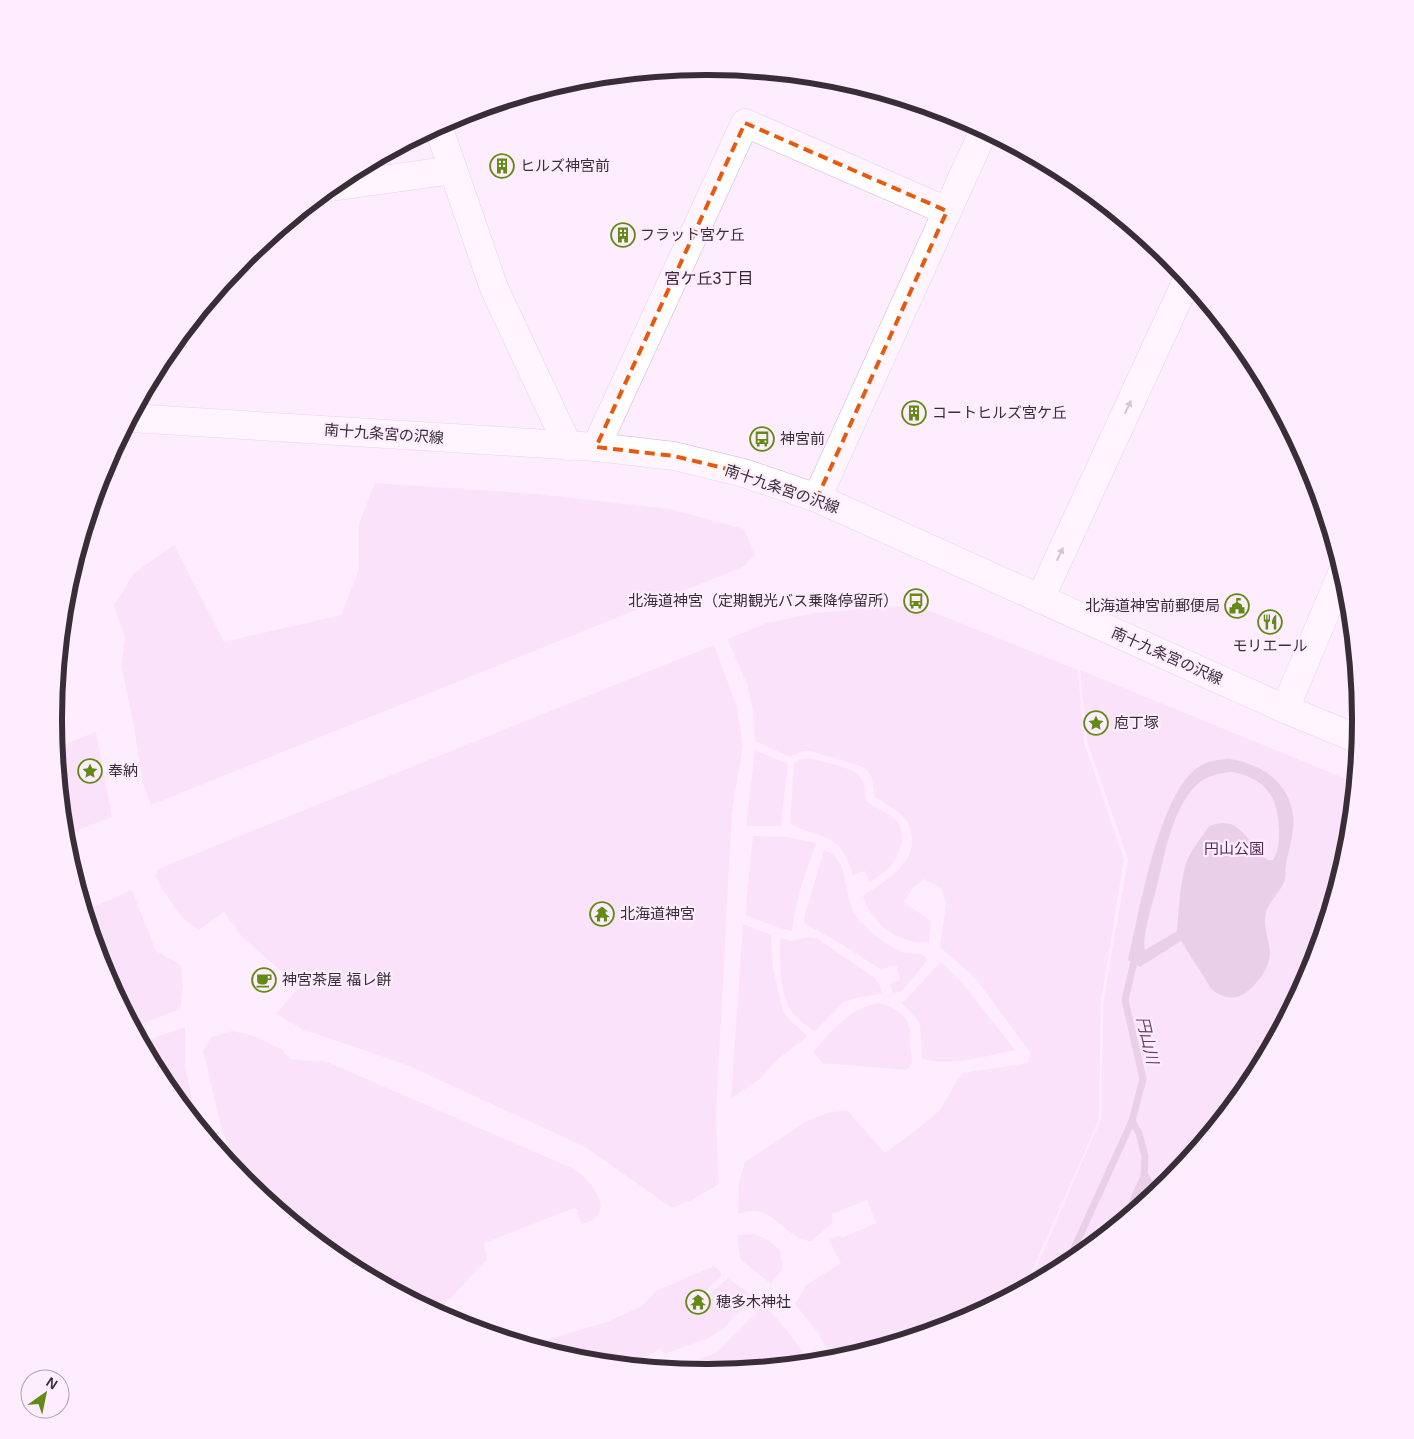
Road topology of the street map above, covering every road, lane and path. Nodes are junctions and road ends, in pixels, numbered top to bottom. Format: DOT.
graph roads {
  1 [pos="440,133"];
  2 [pos="981,136"];
  3 [pos="453,170"];
  4 [pos="348,185"];
  5 [pos="947,211"];
  6 [pos="1184,286"];
  7 [pos="137,418"];
  8 [pos="568,446"];
  9 [pos="596,447"];
  10 [pos="817,498"];
  11 [pos="1337,585"];
  12 [pos="1040,599"];
  13 [pos="1285,709"];
  14 [pos="1351,736"];
  1 -- 3 [label="street"];
  2 -- 5 [label="street"];
  3 -- 4 [label="street"];
  3 -- 8 [label="street"];
  5 -- 9 [label="street"];
  5 -- 10 [label="street"];
  12 -- 6 [label="street, one-way"];
  7 -- 8 [label="street, 南十九条宮の沢線"];
  8 -- 9 [label="street, 南十九条宮の沢線"];
  9 -- 10 [label="street, 南十九条宮の沢線"];
  10 -- 12 [label="street, 南十九条宮の沢線"];
  11 -- 13 [label="street"];
  12 -- 13 [label="street, 南十九条宮の沢線"];
  13 -- 14 [label="street, 南十九条宮の沢線"];
}
